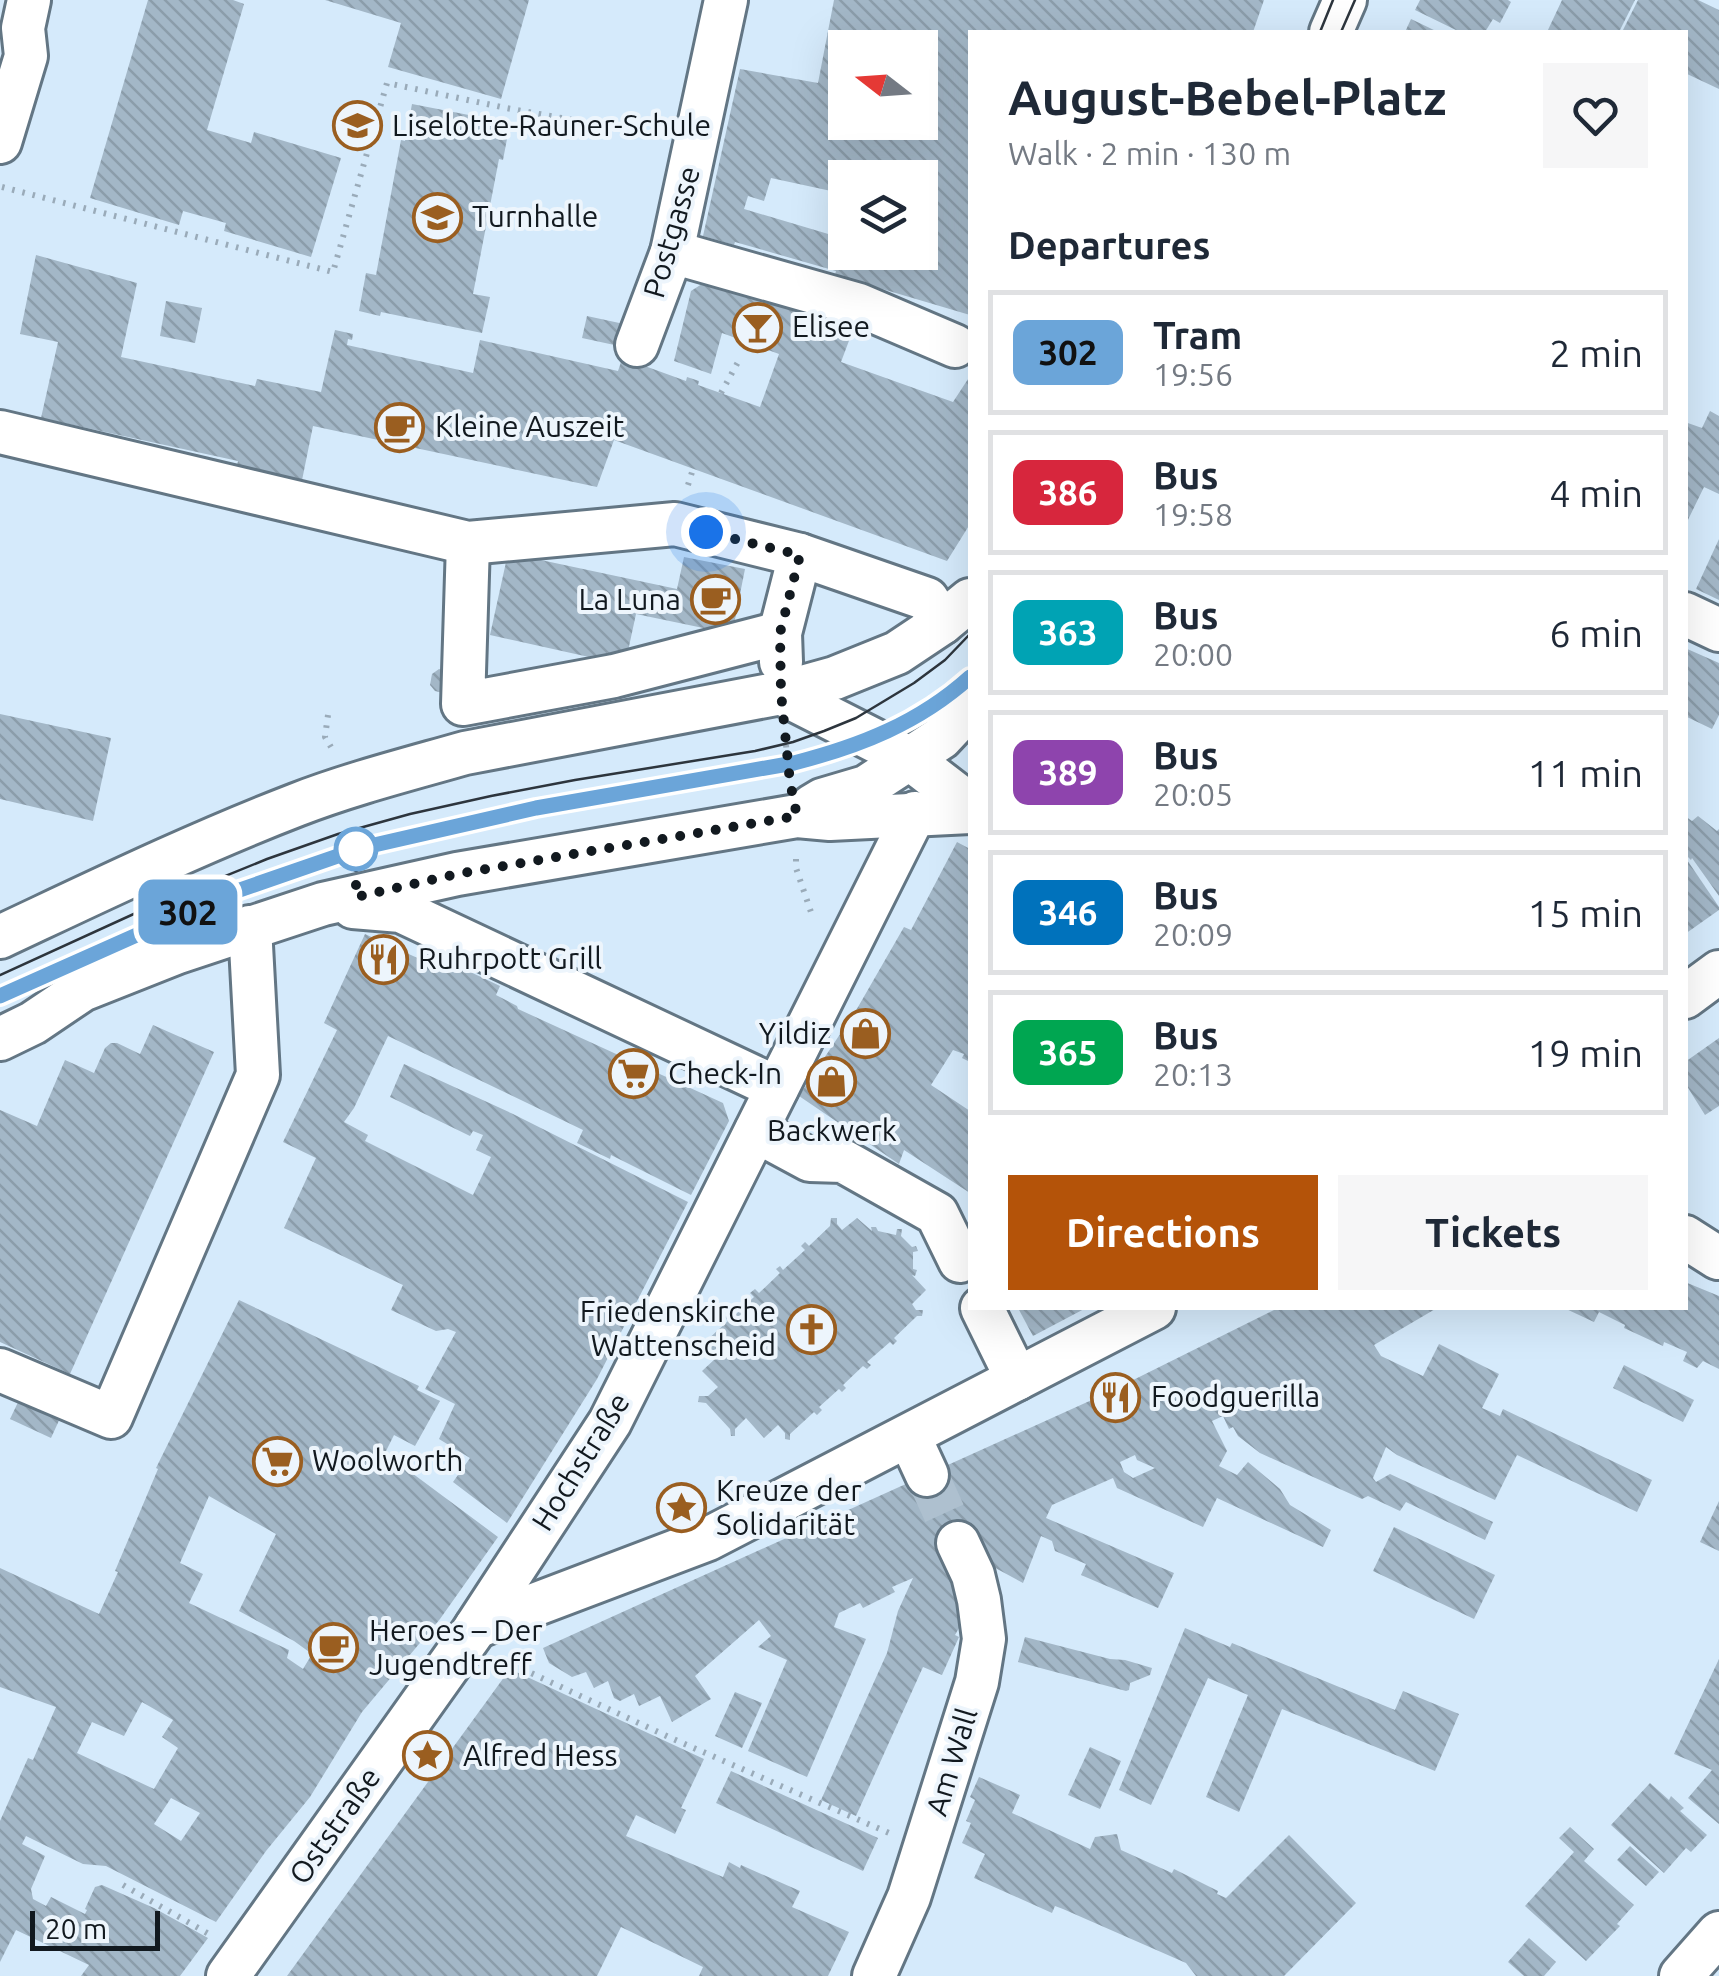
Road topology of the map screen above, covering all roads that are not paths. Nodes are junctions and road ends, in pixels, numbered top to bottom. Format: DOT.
graph roads {
  1 [pos="726,0"];
  2 [pos="1345,0"];
  3 [pos="26,14"];
  4 [pos="1332,30"];
  5 [pos="0,68"];
  6 [pos="0,142"];
  7 [pos="672,252"];
  8 [pos="637,345"];
  9 [pos="955,346"];
  10 [pos="0,432"];
  11 [pos="468,543"];
  12 [pos="800,555"];
  13 [pos="956,611"];
  14 [pos="1688,615"];
  15 [pos="1719,630"];
  16 [pos="780,633"];
  17 [pos="781,693"];
  18 [pos="968,709"];
  19 [pos="910,758"];
  20 [pos="968,806"];
  21 [pos="968,808"];
  22 [pos="915,813"];
  23 [pos="797,816"];
  24 [pos="323,904"];
  25 [pos="250,927"];
  26 [pos="0,937"];
  27 [pos="1719,972"];
  28 [pos="1688,995"];
  29 [pos="0,1039"];
  30 [pos="777,1088"];
  31 [pos="756,1131"];
  32 [pos="1688,1239"];
  33 [pos="1688,1247"];
  34 [pos="1719,1258"];
  35 [pos="968,1278"];
  36 [pos="984,1310"];
  37 [pos="1150,1310"];
  38 [pos="0,1370"];
  39 [pos="1018,1379"];
  40 [pos="908,1436"];
  41 [pos="926,1475"];
  42 [pos="966,1559"];
  43 [pos="474,1630"];
  44 [pos="1719,1933"];
  45 [pos="236,1965"];
  46 [pos="874,1976"];
  47 [pos="1681,1976"];
  1 -- 7 [label="street, Postgasse"];
  2 -- 4 [label="street"];
  3 -- 5 [label="street"];
  3 -- 6 [label="street"];
  7 -- 8 [label="street, Postgasse"];
  7 -- 9 [label="street"];
  10 -- 11 [label="street"];
  11 -- 12 [label="street"];
  11 -- 16 [label="street"];
  12 -- 13 [label="street"];
  12 -- 16 [label="street"];
  13 -- 17 [label="street"];
  14 -- 15 [label="street"];
  16 -- 17 [label="street"];
  17 -- 19 [label="street"];
  17 -- 26 [label="street"];
  18 -- 19 [label="street"];
  19 -- 20 [label="street"];
  19 -- 23 [label="street"];
  21 -- 22 [label="street"];
  22 -- 23 [label="street"];
  22 -- 30 [label="street, Hochstraße"];
  23 -- 24 [label="street"];
  24 -- 25 [label="street"];
  24 -- 30 [label="street"];
  25 -- 29 [label="street"];
  25 -- 38 [label="street"];
  27 -- 28 [label="street"];
  30 -- 31 [label="street, Hochstraße"];
  31 -- 35 [label="street"];
  31 -- 43 [label="street, Hochstraße"];
  32 -- 34 [label="street"];
  33 -- 34 [label="street"];
  36 -- 39 [label="street"];
  37 -- 39 [label="street"];
  39 -- 40 [label="street"];
  40 -- 41 [label="street"];
  40 -- 43 [label="street"];
  42 -- 46 [label="street, Am Wall"];
  43 -- 45 [label="street, Oststraße"];
  44 -- 47 [label="street"];
}
